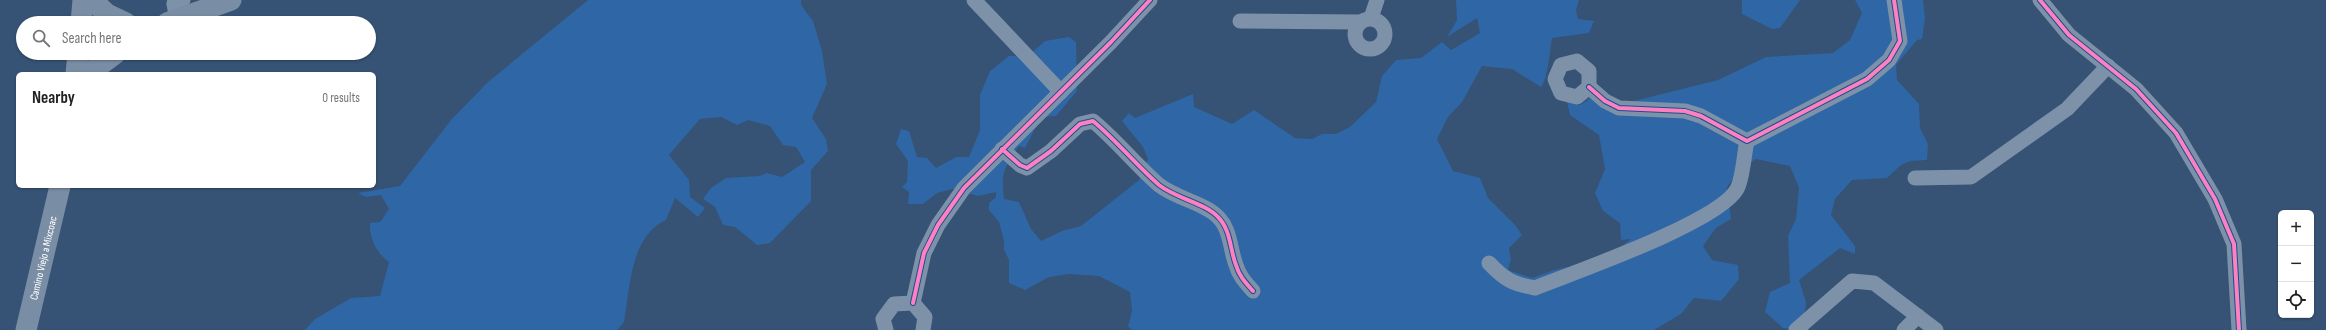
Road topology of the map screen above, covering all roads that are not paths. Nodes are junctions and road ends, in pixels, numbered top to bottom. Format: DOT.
graph roads {
  1 [pos="83,0"];
  2 [pos="92,0"];
  3 [pos="231,0"];
  4 [pos="974,0"];
  5 [pos="1150,0"];
  6 [pos="1377,0"];
  7 [pos="1894,0"];
  8 [pos="2040,0"];
  9 [pos="175,9"];
  10 [pos="82,16"];
  11 [pos="111,16"];
  12 [pos="1240,21"];
  13 [pos="77,60"];
  14 [pos="107,60"];
  15 [pos="2108,66"];
  16 [pos="76,72"];
  17 [pos="91,72"];
  18 [pos="1589,87"];
  19 [pos="1061,92"];
  20 [pos="1747,142"];
  21 [pos="1002,149"];
  22 [pos="1915,178"];
  23 [pos="60,188"];
  24 [pos="1489,263"];
  25 [pos="1253,291"];
  26 [pos="913,303"];
  27 [pos="1918,316"];
  28 [pos="26,330"];
  29 [pos="886,330"];
  30 [pos="923,330"];
  31 [pos="1796,330"];
  32 [pos="1904,330"];
  33 [pos="1936,330"];
  34 [pos="2239,330"];
  1 -- 10 [label="main road"];
  2 -- 11 [label="main road"];
  3 -- 9 [label="main road"];
  4 -- 19 [label="street"];
  5 -- 19 [label="street"];
  6 -- 12 [label="street"];
  7 -- 20 [label="street"];
  8 -- 15 [label="street"];
  13 -- 16 [label="main road"];
  14 -- 17 [label="main road"];
  15 -- 22 [label="street"];
  15 -- 34 [label="street"];
  18 -- 20 [label="street"];
  19 -- 21 [label="street"];
  20 -- 24 [label="street"];
  21 -- 25 [label="street"];
  21 -- 26 [label="street"];
  23 -- 28 [label="main road, Camino Viejo a Mixcoac"];
  26 -- 29 [label="street"];
  26 -- 30 [label="street"];
  27 -- 31 [label="street"];
  27 -- 32 [label="street"];
  27 -- 33 [label="street"];
}
